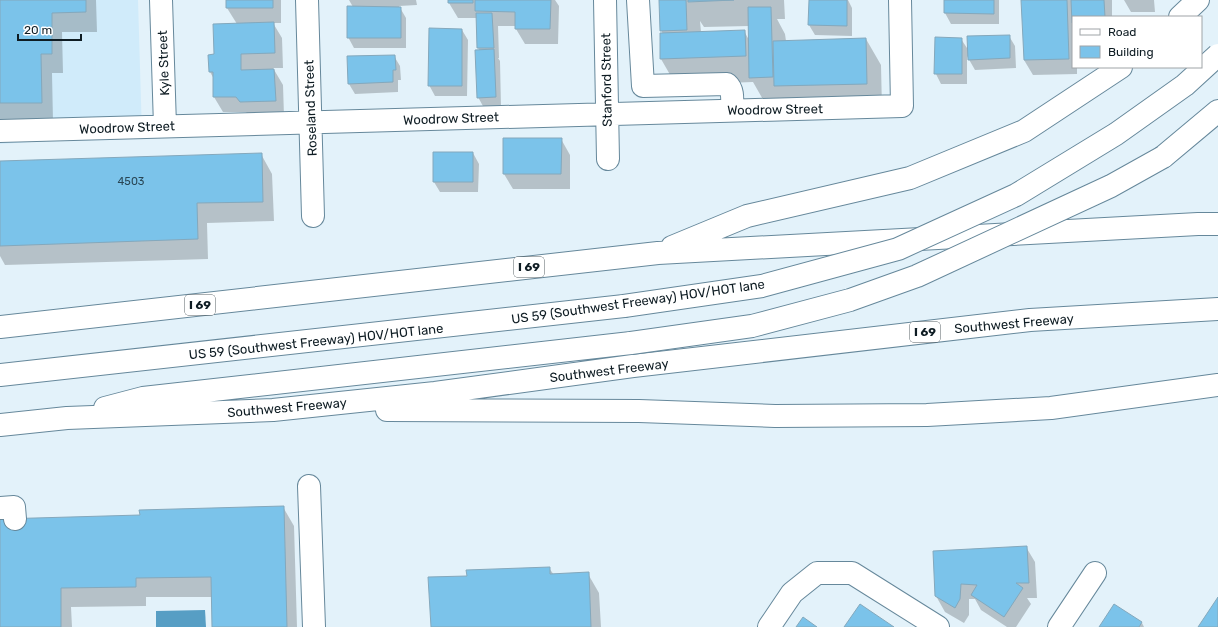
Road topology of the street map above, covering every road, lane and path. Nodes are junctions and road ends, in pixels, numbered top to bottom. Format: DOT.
graph roads {
  1 [pos="162,0"];
  2 [pos="307,0"];
  3 [pos="900,0"];
  4 [pos="1198,0"];
  5 [pos="605,3"];
  6 [pos="638,3"];
  7 [pos="1181,16"];
  8 [pos="640,39"];
  9 [pos="606,41"];
  10 [pos="1218,55"];
  11 [pos="1119,68"];
  12 [pos="686,85"];
  13 [pos="643,86"];
  14 [pos="732,110"];
  15 [pos="687,111"];
  16 [pos="1218,111"];
  17 [pos="643,112"];
  18 [pos="607,113"];
  19 [pos="1218,120"];
  20 [pos="310,122"];
  21 [pos="165,126"];
  22 [pos="0,131"];
  23 [pos="1162,157"];
  24 [pos="608,159"];
  25 [pos="313,216"];
  26 [pos="1218,224"];
  27 [pos="658,253"];
  28 [pos="1218,309"];
  29 [pos="0,327"];
  30 [pos="0,375"];
  31 [pos="1218,385"];
  32 [pos="273,410"];
  33 [pos="67,418"];
  34 [pos="0,425"];
  35 [pos="309,486"];
  36 [pos="1095,573"];
  37 [pos="314,627"];
  38 [pos="769,627"];
  39 [pos="938,627"];
  40 [pos="1059,627"];
  1 -- 21 [label="main road, Kyle Street"];
  2 -- 20 [label="main road, Roseland Street"];
  3 -- 14 [label="main road, Woodrow Street"];
  4 -- 7 [label="main road"];
  5 -- 6 [label="main road"];
  5 -- 9 [label="main road, Stanford Street"];
  6 -- 8 [label="main road"];
  8 -- 9 [label="main road"];
  8 -- 13 [label="main road"];
  9 -- 18 [label="main road, Stanford Street"];
  10 -- 30 [label="main road, US 59 (Southwest Freeway) HOV/HOT lane, bridge"];
  11 -- 27 [label="main road"];
  12 -- 13 [label="main road"];
  12 -- 14 [label="main road"];
  12 -- 15 [label="main road"];
  13 -- 17 [label="main road"];
  14 -- 15 [label="main road, Woodrow Street"];
  15 -- 17 [label="main road, Woodrow Street"];
  16 -- 23 [label="main road"];
  17 -- 18 [label="main road, Woodrow Street"];
  18 -- 20 [label="main road, Woodrow Street"];
  18 -- 24 [label="main road, Stanford Street"];
  19 -- 23 [label="main road"];
  20 -- 21 [label="main road, Woodrow Street"];
  20 -- 25 [label="main road, Roseland Street"];
  21 -- 22 [label="main road, Woodrow Street"];
  23 -- 33 [label="main road, bridge"];
  26 -- 27 [label="main road, I 69"];
  27 -- 29 [label="main road, I 69"];
  28 -- 32 [label="main road, Southwest Freeway / I 69"];
  31 -- 32 [label="main road"];
  32 -- 33 [label="main road, Southwest Freeway / I 69"];
  33 -- 34 [label="main road, Southwest Freeway / I 69"];
  35 -- 37 [label="main road"];
  36 -- 40 [label="main road"];
  38 -- 39 [label="main road"];
}
